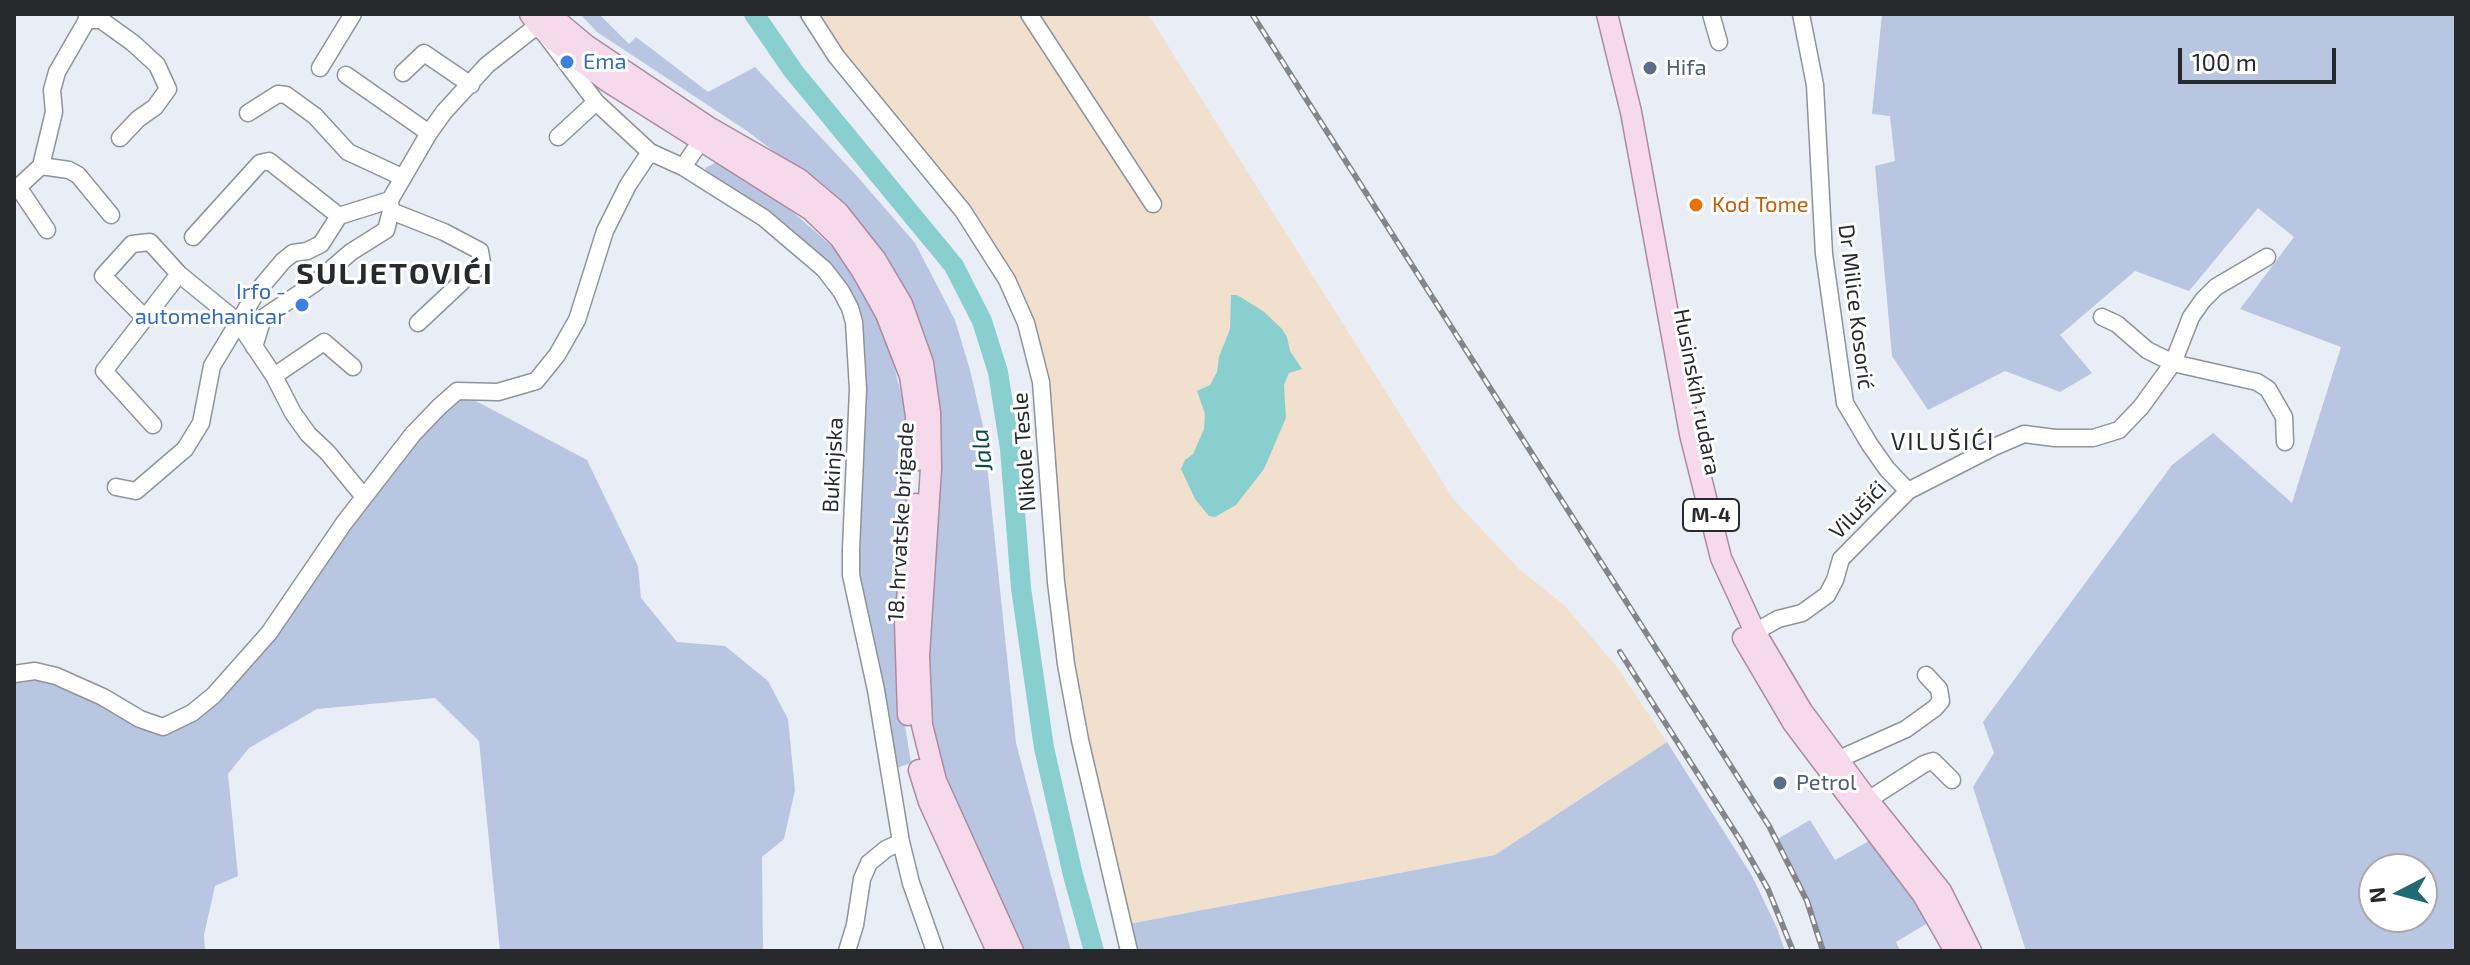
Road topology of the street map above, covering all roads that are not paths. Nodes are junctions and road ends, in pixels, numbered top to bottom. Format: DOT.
graph roads {
  1 [pos="353,14"];
  2 [pos="809,14"];
  3 [pos="1029,14"];
  4 [pos="1593,14"];
  5 [pos="1607,14"];
  6 [pos="1711,14"];
  7 [pos="1801,14"];
  8 [pos="87,17"];
  9 [pos="539,18"];
  10 [pos="1719,42"];
  11 [pos="320,68"];
  12 [pos="403,73"];
  13 [pos="346,75"];
  14 [pos="471,85"];
  15 [pos="596,102"];
  16 [pos="248,113"];
  17 [pos="429,133"];
  18 [pos="706,134"];
  19 [pos="558,137"];
  20 [pos="120,138"];
  21 [pos="650,152"];
  22 [pos="41,166"];
  23 [pos="683,167"];
  24 [pos="402,177"];
  25 [pos="16,189"];
  26 [pos="1153,204"];
  27 [pos="390,206"];
  28 [pos="111,215"];
  29 [pos="339,216"];
  30 [pos="47,230"];
  31 [pos="193,237"];
  32 [pos="2267,257"];
  33 [pos="179,274"];
  34 [pos="2102,317"];
  35 [pos="145,318"];
  36 [pos="238,322"];
  37 [pos="418,323"];
  38 [pos="254,347"];
  39 [pos="2173,363"];
  40 [pos="353,367"];
  41 [pos="274,376"];
  42 [pos="153,425"];
  43 [pos="2285,442"];
  44 [pos="116,487"];
  45 [pos="1908,491"];
  46 [pos="364,497"];
  47 [pos="1755,632"];
  48 [pos="14,674"];
  49 [pos="1926,675"];
  50 [pos="1840,762"];
  51 [pos="1952,780"];
  52 [pos="1868,800"];
  53 [pos="901,842"];
  54 [pos="847,951"];
  55 [pos="935,951"];
  56 [pos="997,951"];
  57 [pos="1013,951"];
  58 [pos="1129,951"];
  59 [pos="1955,951"];
  60 [pos="1971,951"];
  1 -- 11 [label="street"];
  2 -- 58 [label="street, Nikole Tesle"];
  3 -- 26 [label="street"];
  4 -- 59 [label="main road, Husinskih rudara / M-4"];
  5 -- 47 [label="main road, Husinskih rudara / M-4"];
  6 -- 10 [label="street"];
  7 -- 45 [label="street, Dr Milice Kosorić"];
  8 -- 20 [label="street"];
  8 -- 22 [label="street"];
  9 -- 14 [label="street"];
  9 -- 15 [label="street, Bukinjska"];
  9 -- 18 [label="main road, 18. hrvatske brigade"];
  12 -- 14 [label="street"];
  13 -- 17 [label="street"];
  14 -- 17 [label="street"];
  15 -- 19 [label="street"];
  15 -- 21 [label="street, Bukinjska"];
  16 -- 24 [label="street"];
  17 -- 24 [label="street"];
  18 -- 23 [label="street"];
  18 -- 56 [label="main road, 18. hrvatske brigade"];
  18 -- 57 [label="main road, 18. hrvatske brigade"];
  21 -- 23 [label="street, Bukinjska"];
  21 -- 46 [label="street"];
  22 -- 25 [label="street"];
  22 -- 28 [label="street"];
  23 -- 53 [label="street, Bukinjska"];
  24 -- 27 [label="street"];
  25 -- 30 [label="street"];
  27 -- 29 [label="street"];
  27 -- 37 [label="street"];
  27 -- 38 [label="street"];
  29 -- 31 [label="street"];
  29 -- 36 [label="street"];
  32 -- 39 [label="street, Vilušići"];
  33 -- 35 [label="street"];
  33 -- 35 [label="street"];
  33 -- 36 [label="street"];
  34 -- 39 [label="street"];
  35 -- 42 [label="street"];
  36 -- 38 [label="street"];
  36 -- 44 [label="street"];
  38 -- 41 [label="street"];
  39 -- 43 [label="street"];
  39 -- 45 [label="street, Vilušići"];
  40 -- 41 [label="street"];
  41 -- 46 [label="street"];
  45 -- 47 [label="street, Vilušići"];
  46 -- 48 [label="street"];
  47 -- 50 [label="main road, Husinskih rudara / M-4"];
  49 -- 50 [label="street"];
  50 -- 52 [label="main road, Husinskih rudara / M-4"];
  51 -- 52 [label="street"];
  52 -- 60 [label="main road, Husinskih rudara / M-4"];
  53 -- 54 [label="street"];
  53 -- 55 [label="street, Bukinjska"];
}
